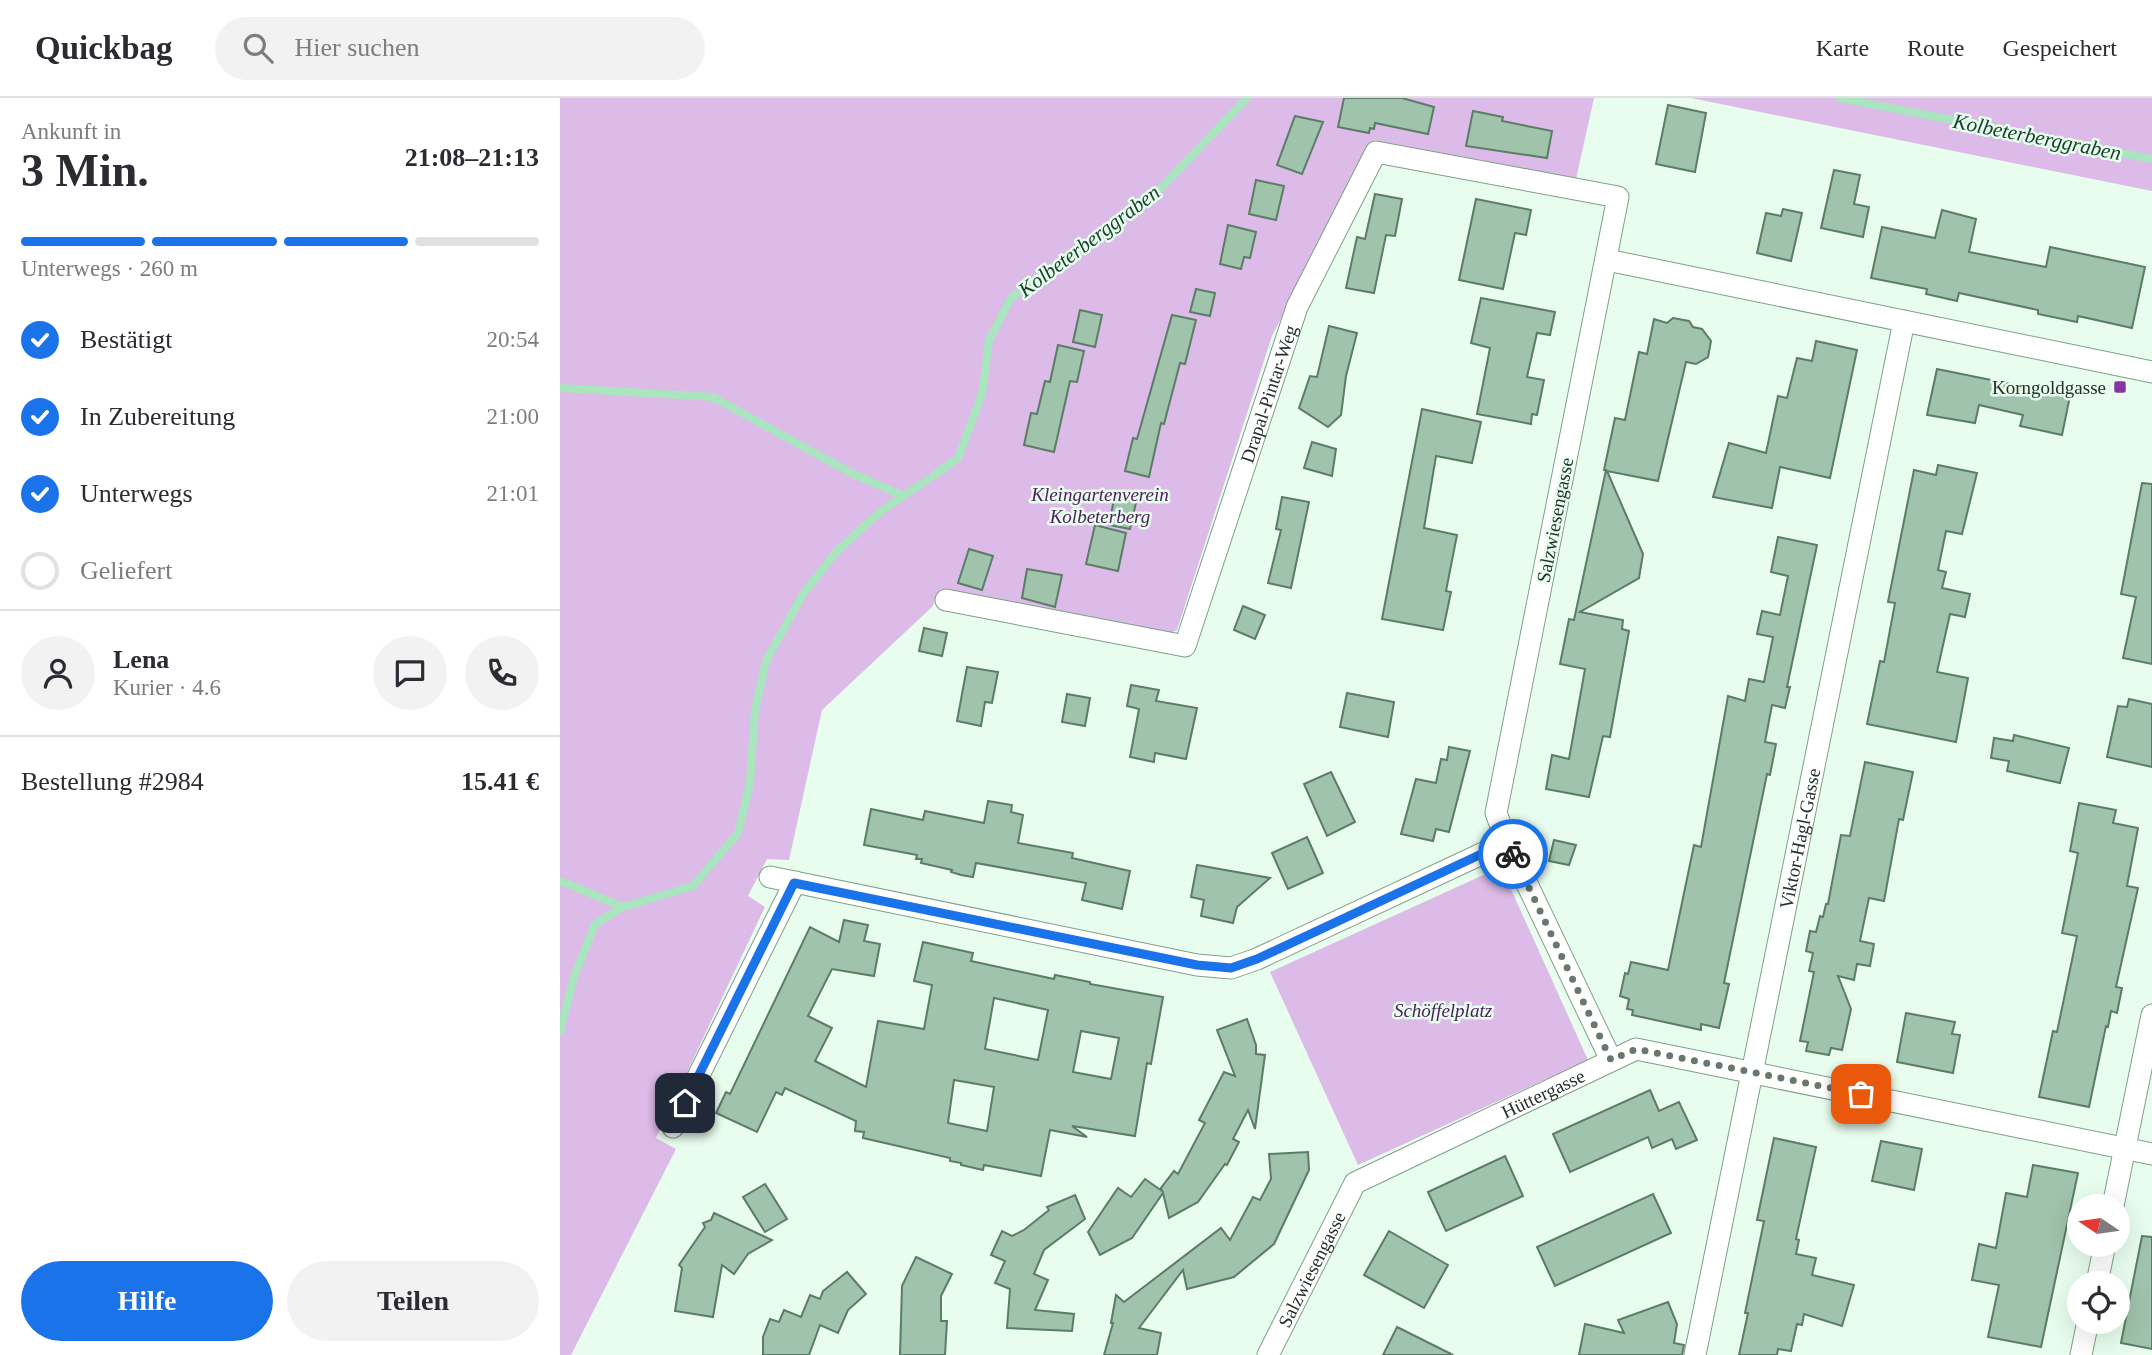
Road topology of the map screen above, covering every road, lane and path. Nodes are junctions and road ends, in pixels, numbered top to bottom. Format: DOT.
graph roads {
  1 [pos="1618,197"];
  2 [pos="1606,260"];
  3 [pos="1904,321"];
  4 [pos="2152,372"];
  5 [pos="946,600"];
  6 [pos="1507,842"];
  7 [pos="770,877"];
  8 [pos="794,883"];
  9 [pos="2152,1015"];
  10 [pos="1611,1060"];
  11 [pos="1752,1071"];
  12 [pos="673,1127"];
  13 [pos="2126,1149"];
  14 [pos="2152,1154"];
  15 [pos="1355,1184"];
  16 [pos="2116,1194"];
  17 [pos="2085,1334"];
  18 [pos="1268,1355"];
  19 [pos="1695,1355"];
  20 [pos="2081,1355"];
  1 -- 2 [label="street, Salzwiesengasse"];
  1 -- 5 [label="street, Drapal-Pintar-Weg"];
  2 -- 3 [label="street"];
  2 -- 6 [label="street, Salzwiesengasse"];
  3 -- 4 [label="street"];
  3 -- 11 [label="street, Viktor-Hagl-Gasse"];
  6 -- 8 [label="street"];
  6 -- 10 [label="street, Salzwiesengasse"];
  7 -- 8 [label="street"];
  8 -- 12 [label="street"];
  9 -- 13 [label="street"];
  10 -- 11 [label="street, Hüttergasse"];
  10 -- 15 [label="street, Hüttergasse"];
  11 -- 13 [label="street, Hüttergasse"];
  11 -- 19 [label="street, Viktor-Hagl-Gasse"];
  13 -- 14 [label="street, Hüttergasse"];
  13 -- 16 [label="street"];
  15 -- 18 [label="street, Salzwiesengasse"];
  17 -- 20 [label="street"];
}
